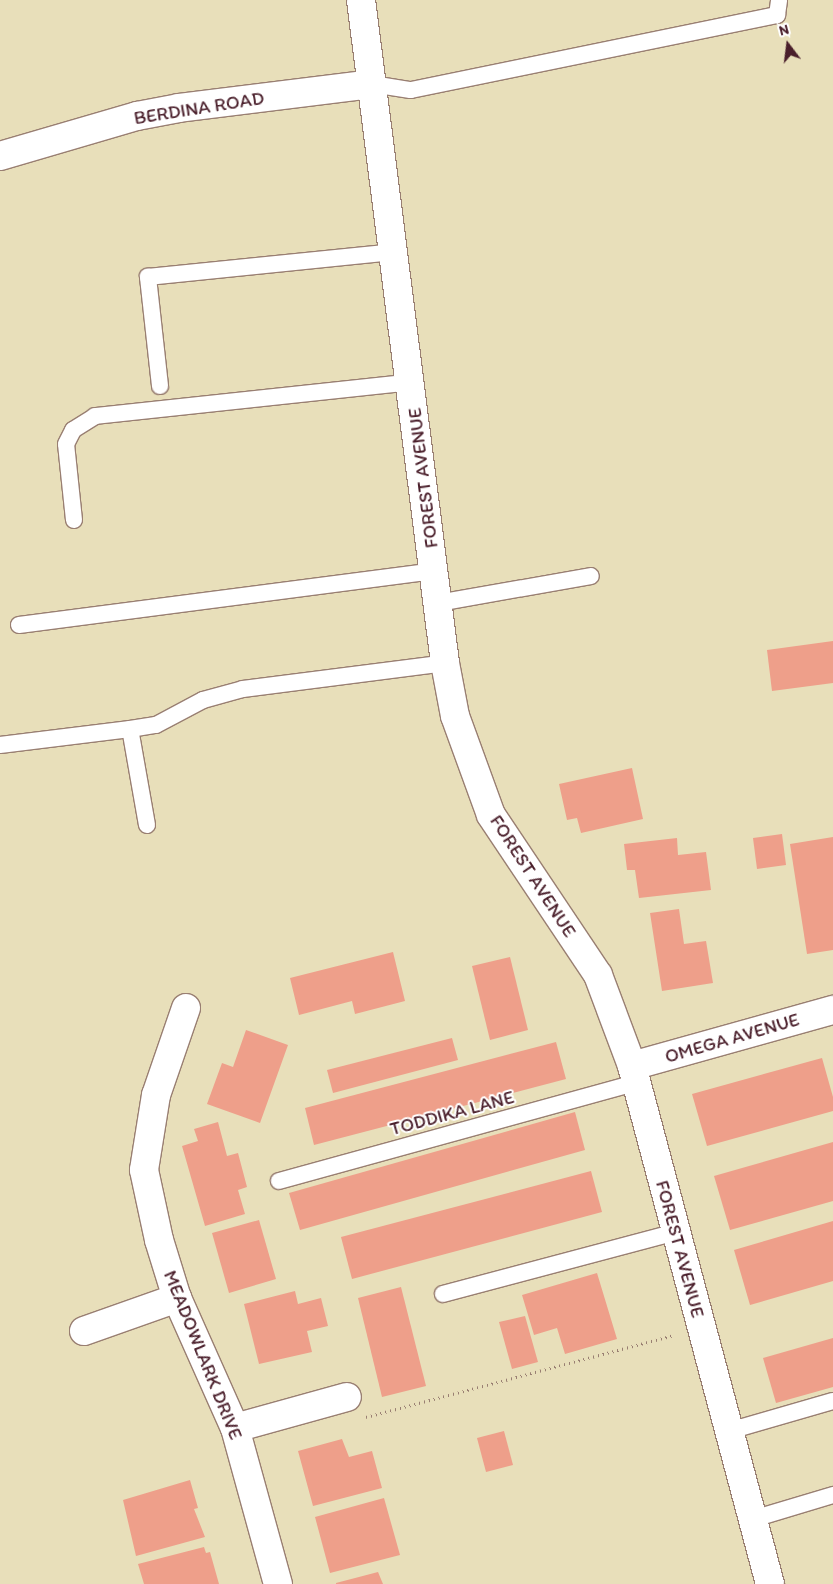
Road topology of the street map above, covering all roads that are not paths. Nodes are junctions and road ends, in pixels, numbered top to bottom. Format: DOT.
graph roads {
  1 [pos="361,0"];
  2 [pos="778,0"];
  3 [pos="372,84"];
  4 [pos="0,156"];
  5 [pos="395,252"];
  6 [pos="411,382"];
  7 [pos="160,386"];
  8 [pos="74,520"];
  9 [pos="434,571"];
  10 [pos="591,576"];
  11 [pos="438,604"];
  12 [pos="19,626"];
  13 [pos="445,663"];
  14 [pos="130,729"];
  15 [pos="0,745"];
  16 [pos="147,825"];
  17 [pos="186,1008"];
  18 [pos="833,1010"];
  19 [pos="634,1074"];
  20 [pos="279,1181"];
  21 [pos="676,1232"];
  22 [pos="442,1294"];
  23 [pos="177,1298"];
  24 [pos="84,1331"];
  25 [pos="833,1400"];
  26 [pos="352,1408"];
  27 [pos="235,1428"];
  28 [pos="729,1431"];
  29 [pos="833,1495"];
  30 [pos="753,1519"];
  31 [pos="278,1584"];
  32 [pos="770,1584"];
  1 -- 3 [label="street, FOREST AVENUE"];
  2 -- 3 [label="lane"];
  3 -- 4 [label="street, BERDINA ROAD"];
  3 -- 5 [label="street, FOREST AVENUE"];
  5 -- 6 [label="street, FOREST AVENUE"];
  5 -- 7 [label="lane"];
  6 -- 8 [label="lane"];
  6 -- 9 [label="street, FOREST AVENUE"];
  9 -- 11 [label="street, FOREST AVENUE"];
  9 -- 12 [label="lane"];
  10 -- 11 [label="lane"];
  11 -- 13 [label="street, FOREST AVENUE"];
  13 -- 14 [label="lane"];
  13 -- 19 [label="street, FOREST AVENUE"];
  14 -- 15 [label="lane"];
  14 -- 16 [label="lane"];
  17 -- 23 [label="street, MEADOWLARK DRIVE"];
  18 -- 19 [label="street, OMEGA AVENUE"];
  19 -- 20 [label="lane, TODDIKA LANE"];
  19 -- 21 [label="street, FOREST AVENUE"];
  21 -- 22 [label="lane"];
  21 -- 28 [label="street, FOREST AVENUE"];
  23 -- 24 [label="street"];
  23 -- 27 [label="street, MEADOWLARK DRIVE"];
  25 -- 28 [label="lane"];
  26 -- 27 [label="street"];
  27 -- 31 [label="street, MEADOWLARK DRIVE"];
  28 -- 30 [label="street, FOREST AVENUE"];
  29 -- 30 [label="lane"];
  30 -- 32 [label="street, FOREST AVENUE"];
}
